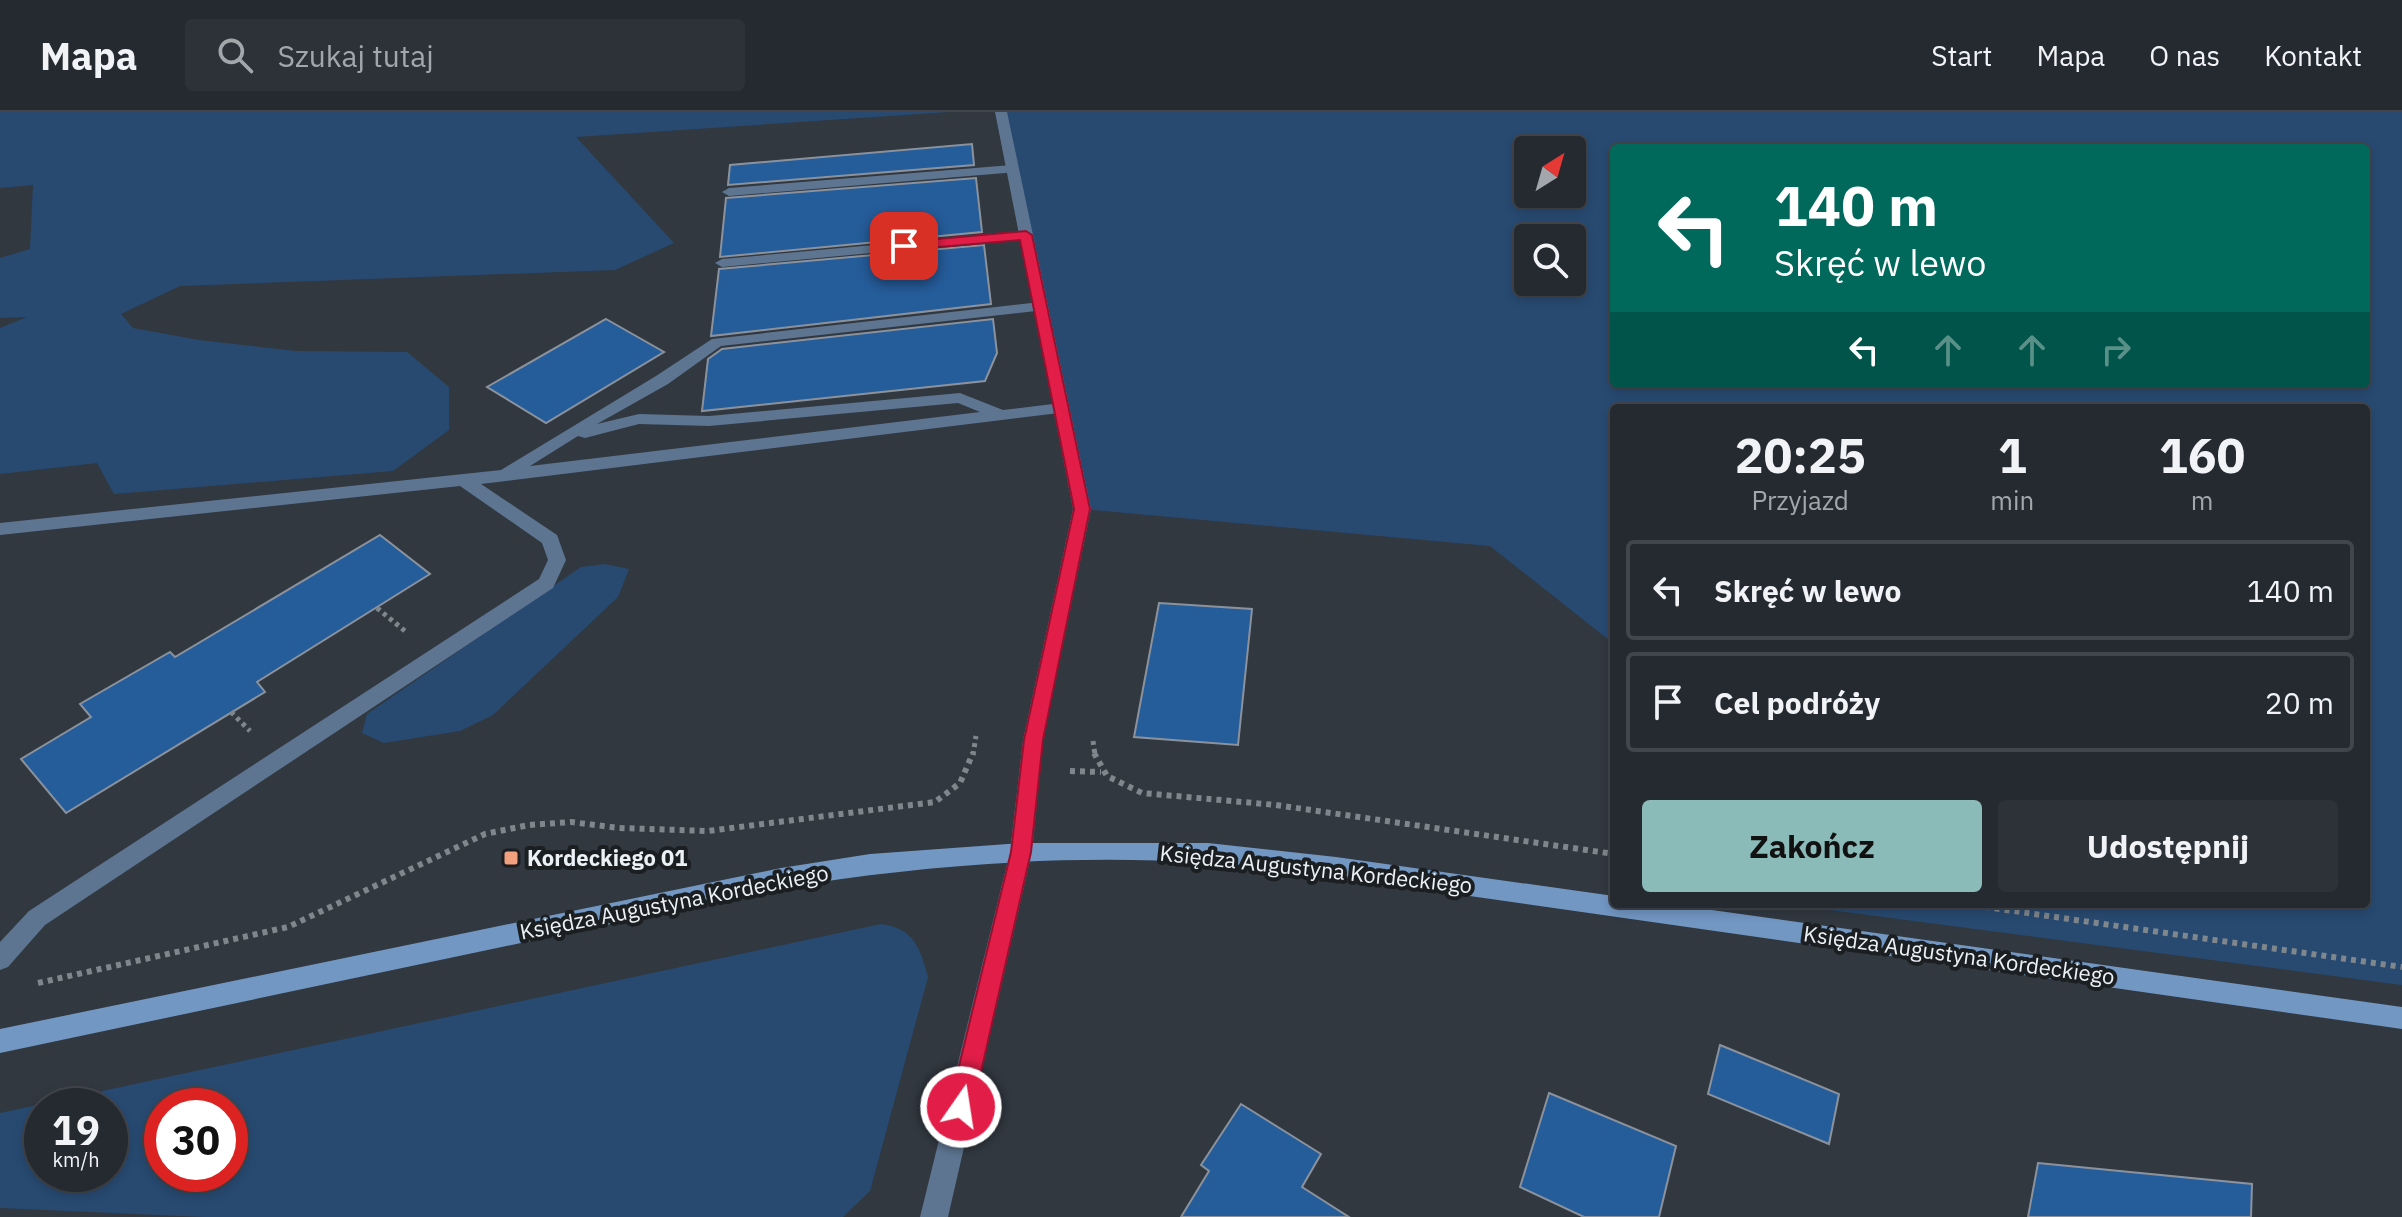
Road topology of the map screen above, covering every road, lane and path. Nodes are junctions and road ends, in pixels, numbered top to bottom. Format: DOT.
graph roads {
  1 [pos="1001,112"];
  2 [pos="1012,169"];
  3 [pos="729,192"];
  4 [pos="1026,235"];
  5 [pos="722,263"];
  6 [pos="1040,307"];
  7 [pos="1061,408"];
  8 [pos="1003,416"];
  9 [pos="555,443"];
  10 [pos="504,475"];
  11 [pos="463,480"];
  12 [pos="0,529"];
  13 [pos="377,608"];
  14 [pos="412,636"];
  15 [pos="976,736"];
  16 [pos="1093,741"];
  17 [pos="1021,852"];
  18 [pos="1610,853"];
  19 [pos="1610,906"];
  20 [pos="1625,908"];
  21 [pos="1993,908"];
  22 [pos="0,959"];
  23 [pos="2402,967"];
  24 [pos="22,986"];
  25 [pos="2402,1018"];
  26 [pos="0,1041"];
  27 [pos="934,1217"];
  1 -- 2 [label="street"];
  2 -- 3 [label="street"];
  2 -- 4 [label="street"];
  4 -- 5 [label="street"];
  4 -- 6 [label="street"];
  6 -- 7 [label="street"];
  6 -- 9 [label="street"];
  7 -- 8 [label="street"];
  7 -- 17 [label="street"];
  8 -- 9 [label="street"];
  8 -- 10 [label="street"];
  9 -- 10 [label="street"];
  10 -- 11 [label="street"];
  11 -- 12 [label="street"];
  11 -- 22 [label="street"];
  13 -- 14 [label="path"];
  15 -- 24 [label="path"];
  16 -- 18 [label="path"];
  17 -- 19 [label="street, Księdza Augustyna Kordeckiego"];
  17 -- 26 [label="street, Księdza Augustyna Kordeckiego"];
  17 -- 27 [label="street"];
  20 -- 25 [label="street, Księdza Augustyna Kordeckiego"];
  21 -- 23 [label="path"];
}
